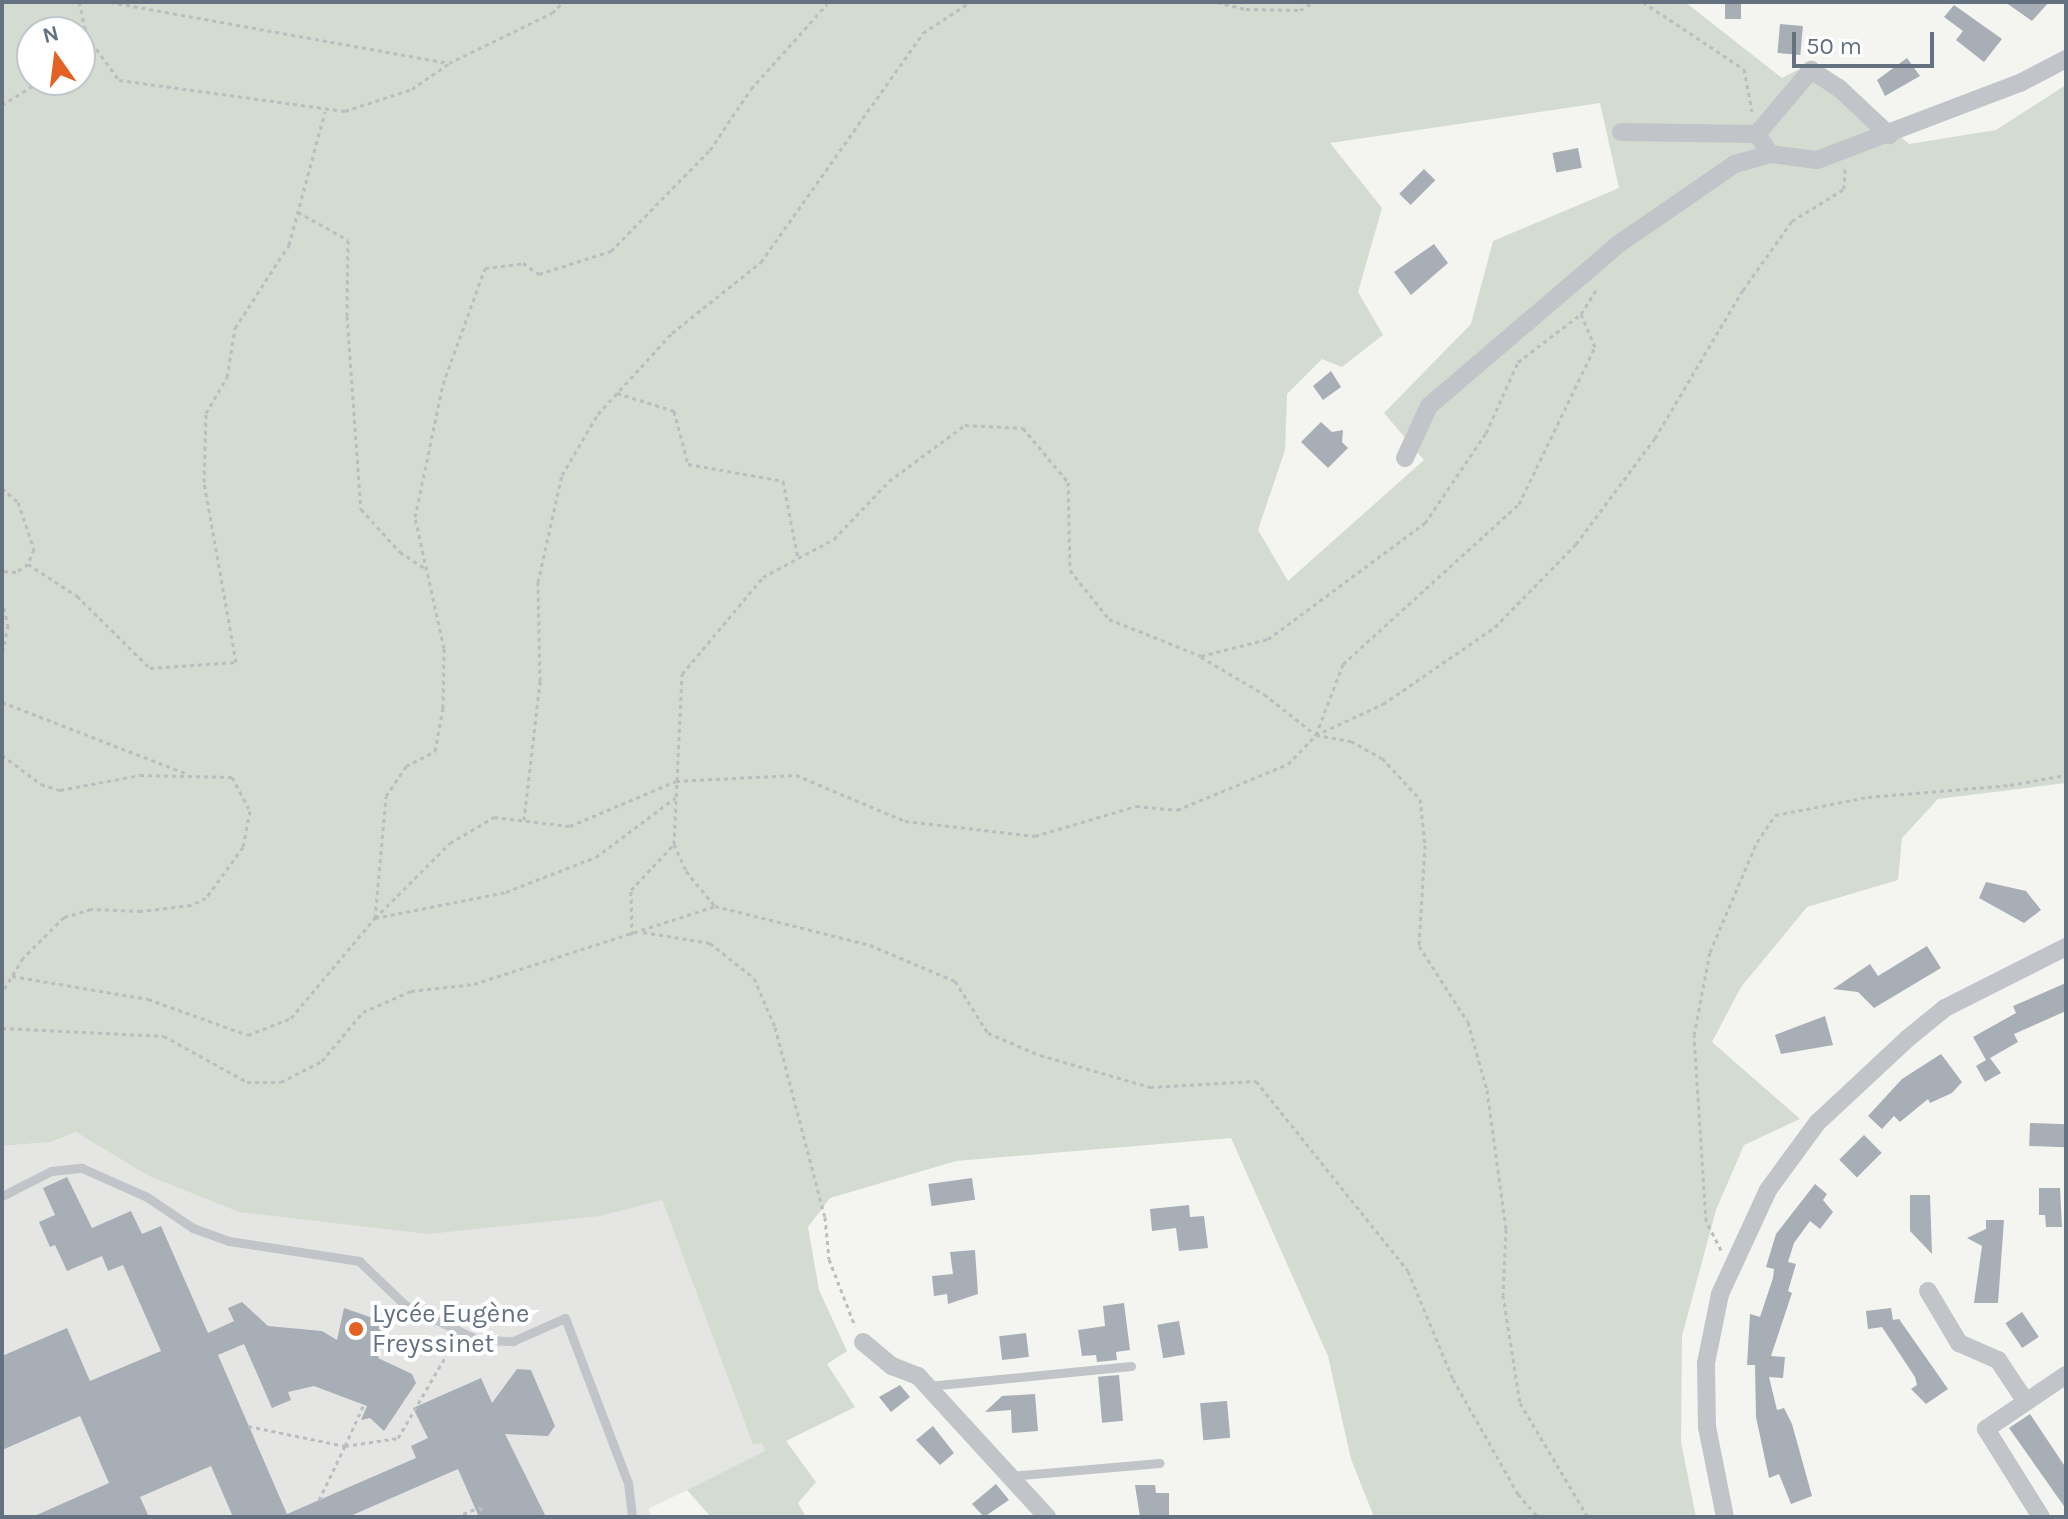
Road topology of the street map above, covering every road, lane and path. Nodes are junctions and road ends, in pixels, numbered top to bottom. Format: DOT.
graph roads {
  1 [pos="110,2"];
  2 [pos="563,2"];
  3 [pos="970,2"];
  4 [pos="1217,2"];
  5 [pos="1314,2"];
  6 [pos="1643,2"];
  7 [pos="828,3"];
  8 [pos="96,48"];
  9 [pos="2066,59"];
  10 [pos="449,63"];
  11 [pos="325,112"];
  12 [pos="1621,132"];
  13 [pos="1757,134"];
  14 [pos="1889,135"];
  15 [pos="1847,150"];
  16 [pos="1770,154"];
  17 [pos="298,212"];
  18 [pos="1607,274"];
  19 [pos="1581,314"];
  20 [pos="617,393"];
  21 [pos="1405,458"];
  22 [pos="2,488"];
  23 [pos="798,558"];
  24 [pos="28,564"];
  25 [pos="426,569"];
  26 [pos="2,571"];
  27 [pos="2,600"];
  28 [pos="1196,654"];
  29 [pos="2,655"];
  30 [pos="2,702"];
  31 [pos="1316,735"];
  32 [pos="2,755"];
  33 [pos="191,775"];
  34 [pos="2066,775"];
  35 [pos="676,781"];
  36 [pos="676,797"];
  37 [pos="524,821"];
  38 [pos="674,844"];
  39 [pos="715,906"];
  40 [pos="375,918"];
  41 [pos="639,932"];
  42 [pos="632,935"];
  43 [pos="2066,947"];
  44 [pos="12,976"];
  45 [pos="2,993"];
  46 [pos="2,1028"];
  47 [pos="2,1196"];
  48 [pos="1731,1268"];
  49 [pos="1928,1291"];
  50 [pos="460,1332"];
  51 [pos="863,1342"];
  52 [pos="1131,1366"];
  53 [pos="2066,1375"];
  54 [pos="928,1386"];
  55 [pos="2026,1402"];
  56 [pos="364,1404"];
  57 [pos="248,1426"];
  58 [pos="345,1446"];
  59 [pos="1159,1463"];
  60 [pos="1011,1476"];
  61 [pos="319,1500"];
  62 [pos="456,1517"];
  63 [pos="484,1517"];
  64 [pos="632,1517"];
  65 [pos="1047,1517"];
  66 [pos="1538,1517"];
  67 [pos="1588,1517"];
  68 [pos="1725,1517"];
  69 [pos="2041,1517"];
  1 -- 10 [label="path"];
  2 -- 10 [label="path"];
  3 -- 20 [label="path"];
  4 -- 5 [label="path"];
  6 -- 13 [label="path"];
  7 -- 25 [label="path"];
  8 -- 11 [label="path"];
  9 -- 14 [label="street"];
  10 -- 11 [label="path"];
  11 -- 17 [label="path"];
  12 -- 13 [label="street"];
  13 -- 14 [label="street"];
  13 -- 16 [label="street"];
  14 -- 15 [label="street"];
  15 -- 16 [label="street"];
  15 -- 31 [label="path"];
  16 -- 21 [label="street"];
  17 -- 24 [label="path"];
  17 -- 25 [label="path"];
  18 -- 19 [label="path"];
  19 -- 28 [label="path"];
  19 -- 31 [label="path"];
  20 -- 23 [label="path"];
  20 -- 37 [label="path"];
  22 -- 24 [label="path"];
  23 -- 28 [label="path"];
  23 -- 35 [label="path"];
  24 -- 26 [label="path"];
  25 -- 40 [label="path"];
  27 -- 29 [label="path"];
  28 -- 31 [label="path"];
  30 -- 33 [label="path"];
  31 -- 35 [label="path"];
  31 -- 67 [label="path"];
  32 -- 33 [label="path"];
  33 -- 44 [label="path"];
  34 -- 48 [label="path"];
  35 -- 36 [label="path"];
  35 -- 37 [label="path"];
  36 -- 38 [label="path"];
  36 -- 40 [label="path"];
  37 -- 40 [label="path"];
  38 -- 39 [label="path"];
  38 -- 42 [label="path"];
  39 -- 41 [label="path"];
  39 -- 66 [label="path"];
  40 -- 44 [label="path"];
  41 -- 42 [label="path"];
  41 -- 51 [label="path"];
  42 -- 46 [label="path"];
  43 -- 48 [label="street"];
  44 -- 45 [label="path"];
  47 -- 50 [label="lane"];
  48 -- 68 [label="street"];
  49 -- 55 [label="street"];
  50 -- 58 [label="path"];
  50 -- 64 [label="lane"];
  51 -- 54 [label="street"];
  52 -- 54 [label="lane"];
  53 -- 55 [label="street"];
  54 -- 60 [label="street"];
  55 -- 69 [label="street"];
  56 -- 58 [label="path"];
  57 -- 58 [label="path"];
  58 -- 61 [label="path"];
  59 -- 60 [label="lane"];
  60 -- 65 [label="street"];
  62 -- 63 [label="path"];
}
